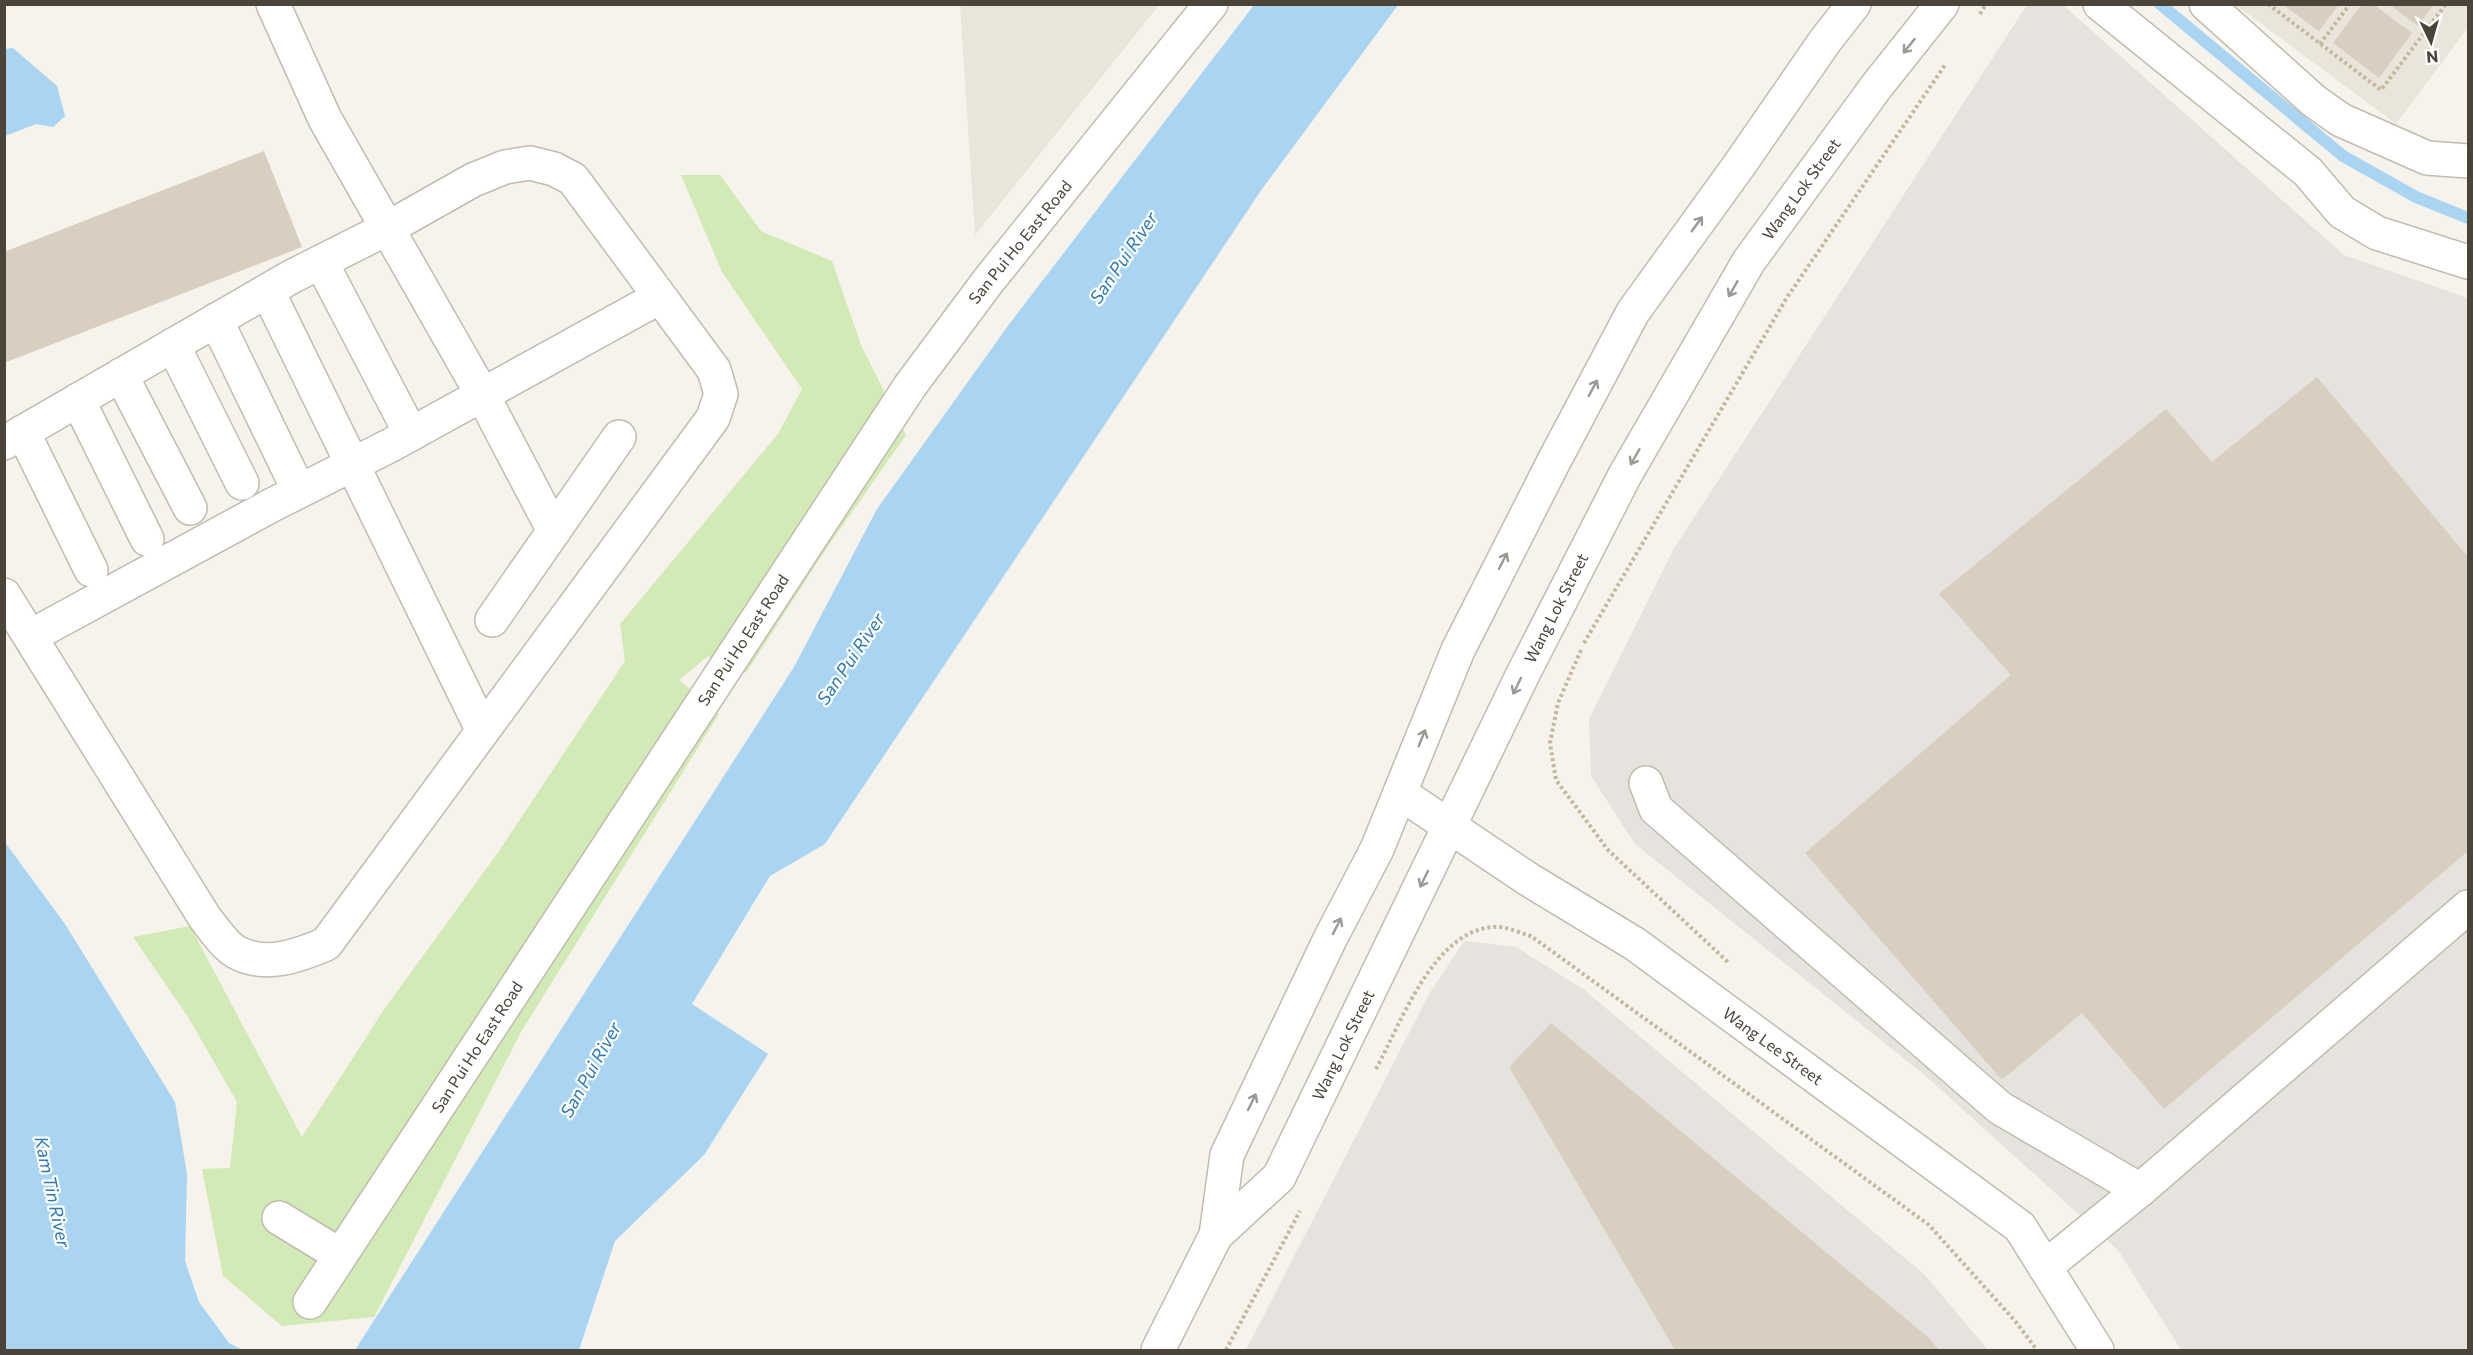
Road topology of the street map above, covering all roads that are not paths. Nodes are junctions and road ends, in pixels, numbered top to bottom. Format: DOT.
graph roads {
  1 [pos="273,4"];
  2 [pos="1211,4"];
  3 [pos="1854,4"];
  4 [pos="1942,4"];
  5 [pos="2100,4"];
  6 [pos="2206,4"];
  7 [pos="2467,162"];
  8 [pos="388,228"];
  9 [pos="321,262"];
  10 [pos="2469,262"];
  11 [pos="268,292"];
  12 [pos="658,298"];
  13 [pos="216,320"];
  14 [pos="173,345"];
  15 [pos="121,375"];
  16 [pos="482,394"];
  17 [pos="78,400"];
  18 [pos="411,434"];
  19 [pos="14,437"];
  20 [pos="619,437"];
  21 [pos="352,464"];
  22 [pos="242,483"];
  23 [pos="286,498"];
  24 [pos="190,508"];
  25 [pos="554,531"];
  26 [pos="147,539"];
  27 [pos="95,584"];
  28 [pos="4,595"];
  29 [pos="492,620"];
  30 [pos="31,636"];
  31 [pos="482,729"];
  32 [pos="1646,783"];
  33 [pos="1400,793"];
  34 [pos="1450,827"];
  35 [pos="2469,907"];
  36 [pos="2140,1190"];
  37 [pos="279,1218"];
  38 [pos="1216,1235"];
  39 [pos="340,1256"];
  40 [pos="2045,1267"];
  41 [pos="310,1302"];
  42 [pos="1158,1350"];
  43 [pos="2097,1350"];
  1 -- 8 [label="street"];
  2 -- 39 [label="street, San Pui Ho East Road"];
  33 -- 3 [label="street, Wang Lok Street, one-way"];
  4 -- 34 [label="street, Wang Lok Street, one-way"];
  5 -- 10 [label="street"];
  6 -- 7 [label="street"];
  8 -- 9 [label="street"];
  8 -- 12 [label="street"];
  8 -- 16 [label="street"];
  9 -- 11 [label="street"];
  9 -- 18 [label="street"];
  11 -- 13 [label="street"];
  11 -- 21 [label="street"];
  12 -- 16 [label="street"];
  12 -- 31 [label="street"];
  13 -- 14 [label="street"];
  13 -- 23 [label="street"];
  14 -- 15 [label="street"];
  14 -- 22 [label="street"];
  15 -- 17 [label="street"];
  15 -- 24 [label="street"];
  16 -- 18 [label="street"];
  16 -- 25 [label="street"];
  17 -- 19 [label="street"];
  17 -- 26 [label="street"];
  18 -- 21 [label="street"];
  19 -- 27 [label="street"];
  20 -- 25 [label="street"];
  21 -- 23 [label="street"];
  21 -- 31 [label="street"];
  23 -- 27 [label="street"];
  25 -- 29 [label="street"];
  27 -- 30 [label="street"];
  28 -- 30 [label="street"];
  30 -- 31 [label="street"];
  32 -- 36 [label="street"];
  33 -- 34 [label="street, Wang Lee Street"];
  38 -- 33 [label="street, Wang Lok Street, one-way"];
  34 -- 38 [label="street, Wang Lok Street, one-way"];
  34 -- 40 [label="street, Wang Lee Street"];
  35 -- 36 [label="street"];
  36 -- 40 [label="street"];
  37 -- 39 [label="street"];
  38 -- 42 [label="street, Wang Lok Street"];
  39 -- 41 [label="street, San Pui Ho East Road"];
  40 -- 43 [label="street, Wang Lee Street"];
}
